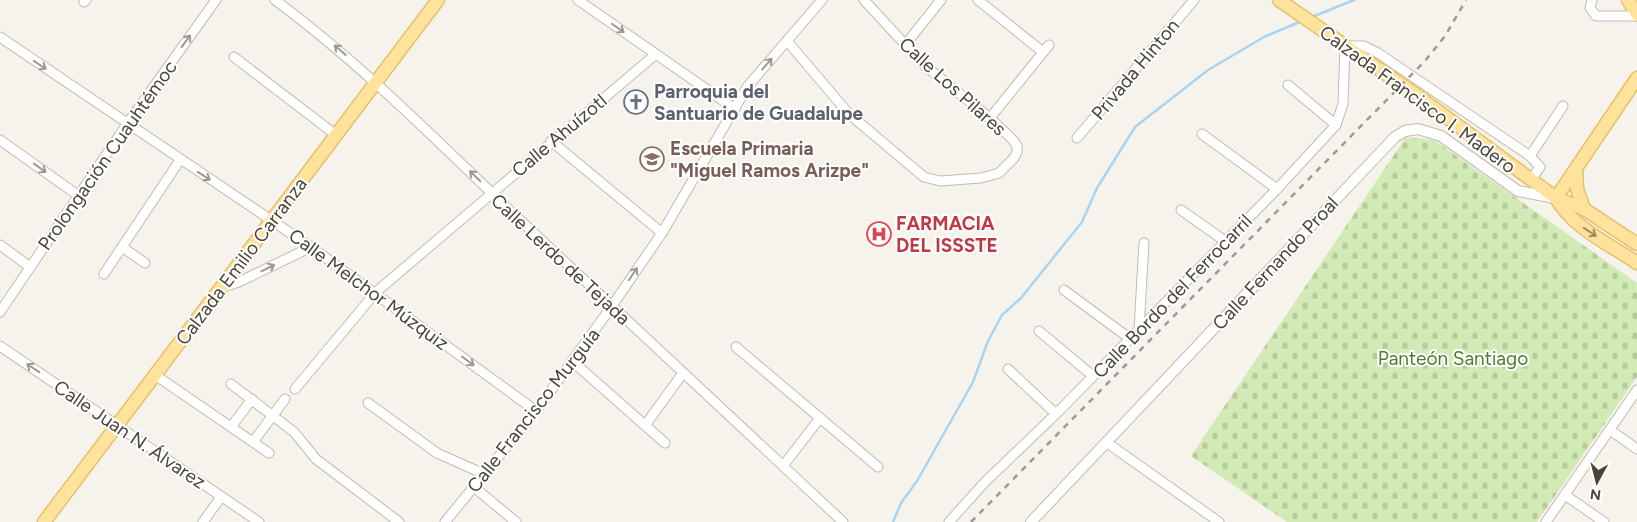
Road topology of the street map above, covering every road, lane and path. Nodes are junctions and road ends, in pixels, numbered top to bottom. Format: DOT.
graph roads {
  1 [pos="216,0"];
  2 [pos="276,0"];
  3 [pos="438,0"];
  4 [pos="578,0"];
  5 [pos="822,0"];
  6 [pos="864,0"];
  7 [pos="941,0"];
  8 [pos="978,0"];
  9 [pos="1194,0"];
  10 [pos="1279,0"];
  11 [pos="1592,0"];
  12 [pos="1628,0"];
  13 [pos="1637,15"];
  14 [pos="0,37"];
  15 [pos="787,41"];
  16 [pos="905,45"];
  17 [pos="1345,46"];
  18 [pos="656,54"];
  19 [pos="234,58"];
  20 [pos="1637,78"];
  21 [pos="376,82"];
  22 [pos="1288,86"];
  23 [pos="1563,106"];
  24 [pos="735,109"];
  25 [pos="990,118"];
  26 [pos="127,124"];
  27 [pos="1336,126"];
  28 [pos="1202,134"];
  29 [pos="336,135"];
  30 [pos="1076,138"];
  31 [pos="0,140"];
  32 [pos="552,140"];
  33 [pos="1530,156"];
  34 [pos="180,160"];
  35 [pos="1576,168"];
  36 [pos="1531,180"];
  37 [pos="1277,189"];
  38 [pos="492,193"];
  39 [pos="79,196"];
  40 [pos="1556,198"];
  41 [pos="1584,209"];
  42 [pos="1181,210"];
  43 [pos="272,220"];
  44 [pos="662,232"];
  45 [pos="1225,241"];
  46 [pos="1144,243"];
  47 [pos="1637,244"];
  48 [pos="0,245"];
  49 [pos="311,246"];
  50 [pos="122,247"];
  51 [pos="145,263"];
  52 [pos="1637,263"];
  53 [pos="30,266"];
  54 [pos="104,274"];
  55 [pos="223,287"];
  56 [pos="1064,290"];
  57 [pos="376,292"];
  58 [pos="612,306"];
  59 [pos="0,312"];
  60 [pos="1139,329"];
  61 [pos="1040,331"];
  62 [pos="1129,338"];
  63 [pos="0,346"];
  64 [pos="736,347"];
  65 [pos="572,361"];
  66 [pos="1008,369"];
  67 [pos="155,374"];
  68 [pos="683,374"];
  69 [pos="1093,376"];
  70 [pos="232,384"];
  71 [pos="295,389"];
  72 [pos="1637,390"];
  73 [pos="252,398"];
  74 [pos="285,399"];
  75 [pos="368,403"];
  76 [pos="536,412"];
  77 [pos="1056,414"];
  78 [pos="274,416"];
  79 [pos="820,418"];
  80 [pos="646,424"];
  81 [pos="116,426"];
  82 [pos="231,427"];
  83 [pos="1610,430"];
  84 [pos="253,442"];
  85 [pos="665,442"];
  86 [pos="1106,442"];
  87 [pos="1637,449"];
  88 [pos="269,453"];
  89 [pos="783,466"];
  90 [pos="878,467"];
  91 [pos="484,474"];
  92 [pos="474,487"];
  93 [pos="1565,495"];
  94 [pos="221,497"];
  95 [pos="44,522"];
  96 [pos="203,522"];
  97 [pos="259,522"];
  98 [pos="399,522"];
  99 [pos="445,522"];
  100 [pos="516,522"];
  101 [pos="843,522"];
  102 [pos="949,522"];
  103 [pos="1032,522"];
  104 [pos="1219,522"];
  105 [pos="1546,522"];
  106 [pos="1604,522"];
  26 -- 1 [label="street, Prolongación Cuauhtémoc, one-way"];
  21 -- 2 [label="street, Calle Lerdo de Tejada, one-way"];
  3 -- 21 [label="main road, Calzada Emilio Carranza"];
  4 -- 18 [label="street, one-way"];
  5 -- 15 [label="street, Calle Francisco Murguía"];
  6 -- 16 [label="street, Calle Los Pilares"];
  7 -- 16 [label="street"];
  8 -- 25 [label="street"];
  9 -- 30 [label="street, Privada Hinton"];
  10 -- 17 [label="main road, Calzada Francisco I. Madero"];
  11 -- 13 [label="street"];
  12 -- 13 [label="main road"];
  14 -- 26 [label="street, Calle Melchor Múzquiz, one-way"];
  24 -- 15 [label="street, Calle Francisco Murguía, one-way"];
  15 -- 25 [label="street, Calle Los Pilares"];
  16 -- 25 [label="street, Calle Los Pilares"];
  17 -- 27 [label="street, Calle Bordo del Ferrocarril"];
  17 -- 33 [label="street"];
  17 -- 36 [label="main road, Calzada Francisco I. Madero"];
  18 -- 24 [label="street"];
  18 -- 32 [label="street, Calle Ahuízotl"];
  19 -- 29 [label="street"];
  20 -- 35 [label="main road"];
  21 -- 29 [label="main road, Calzada Emilio Carranza"];
  38 -- 21 [label="street, Calle Lerdo de Tejada, one-way"];
  22 -- 27 [label="street"];
  23 -- 33 [label="street"];
  24 -- 44 [label="street, Calle Francisco Murguía"];
  26 -- 34 [label="street, Calle Melchor Múzquiz"];
  26 -- 39 [label="street, Prolongación Cuauhtémoc"];
  27 -- 37 [label="street, Calle Bordo del Ferrocarril"];
  28 -- 37 [label="street"];
  29 -- 43 [label="main road, Calzada Emilio Carranza"];
  31 -- 39 [label="street, one-way"];
  32 -- 38 [label="street, Calle Ahuízotl"];
  32 -- 44 [label="street"];
  33 -- 36 [label="street"];
  34 -- 43 [label="street, Calle Melchor Múzquiz, one-way"];
  34 -- 50 [label="street"];
  35 -- 40 [label="main road"];
  35 -- 41 [label="main road"];
  36 -- 40 [label="main road, Calzada Francisco I. Madero"];
  37 -- 45 [label="street, Calle Bordo del Ferrocarril"];
  38 -- 57 [label="street, Calle Ahuízotl"];
  38 -- 58 [label="street, Calle Lerdo de Tejada"];
  39 -- 53 [label="street, Prolongación Cuauhtémoc"];
  40 -- 41 [label="main road, Calzada Francisco I. Madero"];
  40 -- 52 [label="main road, Calzada Francisco I. Madero, one-way"];
  40 -- 86 [label="street, Calle Fernando Proal"];
  41 -- 47 [label="main road, Calzada Francisco I. Madero"];
  42 -- 45 [label="street"];
  43 -- 49 [label="street, Calle Melchor Múzquiz"];
  43 -- 55 [label="main road, Calzada Emilio Carranza"];
  58 -- 44 [label="street, Calle Francisco Murguía, one-way"];
  45 -- 60 [label="street, Calle Bordo del Ferrocarril"];
  46 -- 60 [label="street"];
  48 -- 53 [label="street"];
  55 -- 49 [label="street, one-way"];
  49 -- 57 [label="street, Calle Melchor Múzquiz"];
  50 -- 51 [label="street"];
  50 -- 54 [label="street"];
  53 -- 59 [label="street, Prolongación Cuauhtémoc"];
  55 -- 67 [label="main road, Calzada Emilio Carranza"];
  56 -- 62 [label="street"];
  57 -- 71 [label="street, Calle Ahuízotl"];
  57 -- 76 [label="street, Calle Melchor Múzquiz, one-way"];
  58 -- 65 [label="street, Calle Francisco Murguía"];
  58 -- 68 [label="street, Calle Lerdo de Tejada"];
  60 -- 62 [label="street, Calle Bordo del Ferrocarril"];
  61 -- 69 [label="street"];
  62 -- 69 [label="street, Calle Bordo del Ferrocarril"];
  81 -- 63 [label="street, Calle Juan N. Álvarez, one-way"];
  64 -- 79 [label="street"];
  65 -- 76 [label="street, Calle Francisco Murguía"];
  65 -- 80 [label="street"];
  66 -- 77 [label="street"];
  67 -- 81 [label="main road, Calzada Emilio Carranza"];
  67 -- 82 [label="street"];
  68 -- 80 [label="street"];
  68 -- 89 [label="street, Calle Lerdo de Tejada"];
  69 -- 77 [label="street, Calle Bordo del Ferrocarril"];
  70 -- 73 [label="street"];
  72 -- 83 [label="street"];
  73 -- 78 [label="street"];
  73 -- 82 [label="street"];
  74 -- 78 [label="street"];
  75 -- 91 [label="street"];
  76 -- 91 [label="street, Calle Francisco Murguía"];
  77 -- 102 [label="street, Calle Bordo del Ferrocarril"];
  78 -- 84 [label="street"];
  78 -- 98 [label="street"];
  79 -- 89 [label="street"];
  79 -- 90 [label="street"];
  80 -- 85 [label="street"];
  81 -- 94 [label="street, Calle Juan N. Álvarez"];
  81 -- 95 [label="main road, Calzada Emilio Carranza"];
  82 -- 84 [label="street"];
  83 -- 87 [label="street"];
  83 -- 93 [label="street"];
  84 -- 88 [label="street"];
  86 -- 103 [label="street, Calle Fernando Proal"];
  86 -- 104 [label="street"];
  89 -- 101 [label="street, Calle Lerdo de Tejada"];
  91 -- 92 [label="street, Calle Francisco Murguía"];
  92 -- 99 [label="street, Calle Francisco Murguía"];
  92 -- 100 [label="street"];
  93 -- 105 [label="street"];
  93 -- 106 [label="street"];
  94 -- 96 [label="street"];
  94 -- 97 [label="street, Calle Juan N. Álvarez"];
}
